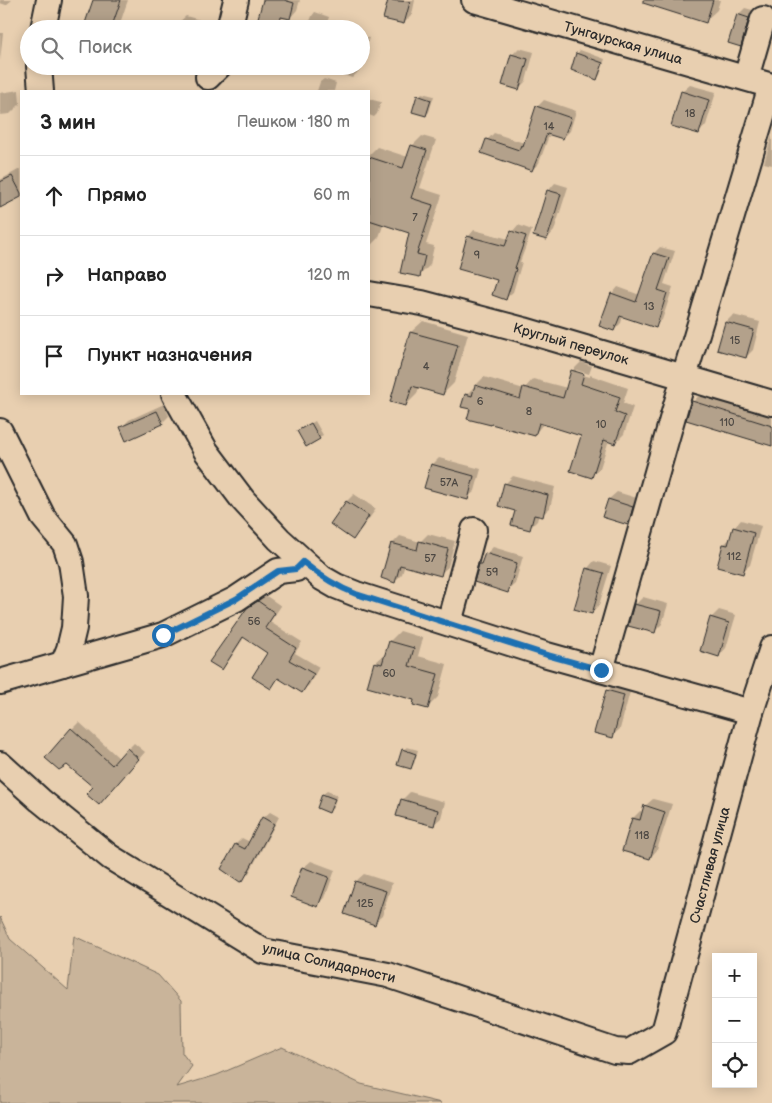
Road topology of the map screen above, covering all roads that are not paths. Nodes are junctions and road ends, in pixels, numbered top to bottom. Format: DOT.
graph roads {
  1 [pos="49,0"];
  2 [pos="236,0"];
  3 [pos="474,0"];
  4 [pos="763,19"];
  5 [pos="45,20"];
  6 [pos="231,20"];
  7 [pos="40,75"];
  8 [pos="746,78"];
  9 [pos="772,86"];
  10 [pos="41,90"];
  11 [pos="370,294"];
  12 [pos="684,377"];
  13 [pos="175,395"];
  14 [pos="772,403"];
  15 [pos="0,431"];
  16 [pos="474,530"];
  17 [pos="303,562"];
  18 [pos="449,623"];
  19 [pos="772,648"];
  20 [pos="63,664"];
  21 [pos="601,670"];
  22 [pos="0,682"];
  23 [pos="751,712"];
  24 [pos="0,764"];
  25 [pos="615,1050"];
  1 -- 5 [label="street"];
  2 -- 6 [label="street"];
  3 -- 8 [label="street, Тунгаурская улица"];
  4 -- 8 [label="street"];
  7 -- 10 [label="street"];
  8 -- 9 [label="street, Тунгаурская улица"];
  9 -- 12 [label="street"];
  11 -- 12 [label="street, Круглый переулок"];
  12 -- 14 [label="street, Круглый переулок"];
  12 -- 21 [label="street"];
  13 -- 17 [label="street"];
  15 -- 20 [label="street"];
  16 -- 18 [label="street"];
  17 -- 18 [label="street"];
  17 -- 20 [label="street"];
  18 -- 21 [label="street"];
  19 -- 23 [label="street, Счастливая улица"];
  20 -- 22 [label="street"];
  21 -- 23 [label="street"];
  23 -- 25 [label="street, Счастливая улица"];
  24 -- 25 [label="street, улица Солидарности"];
}
